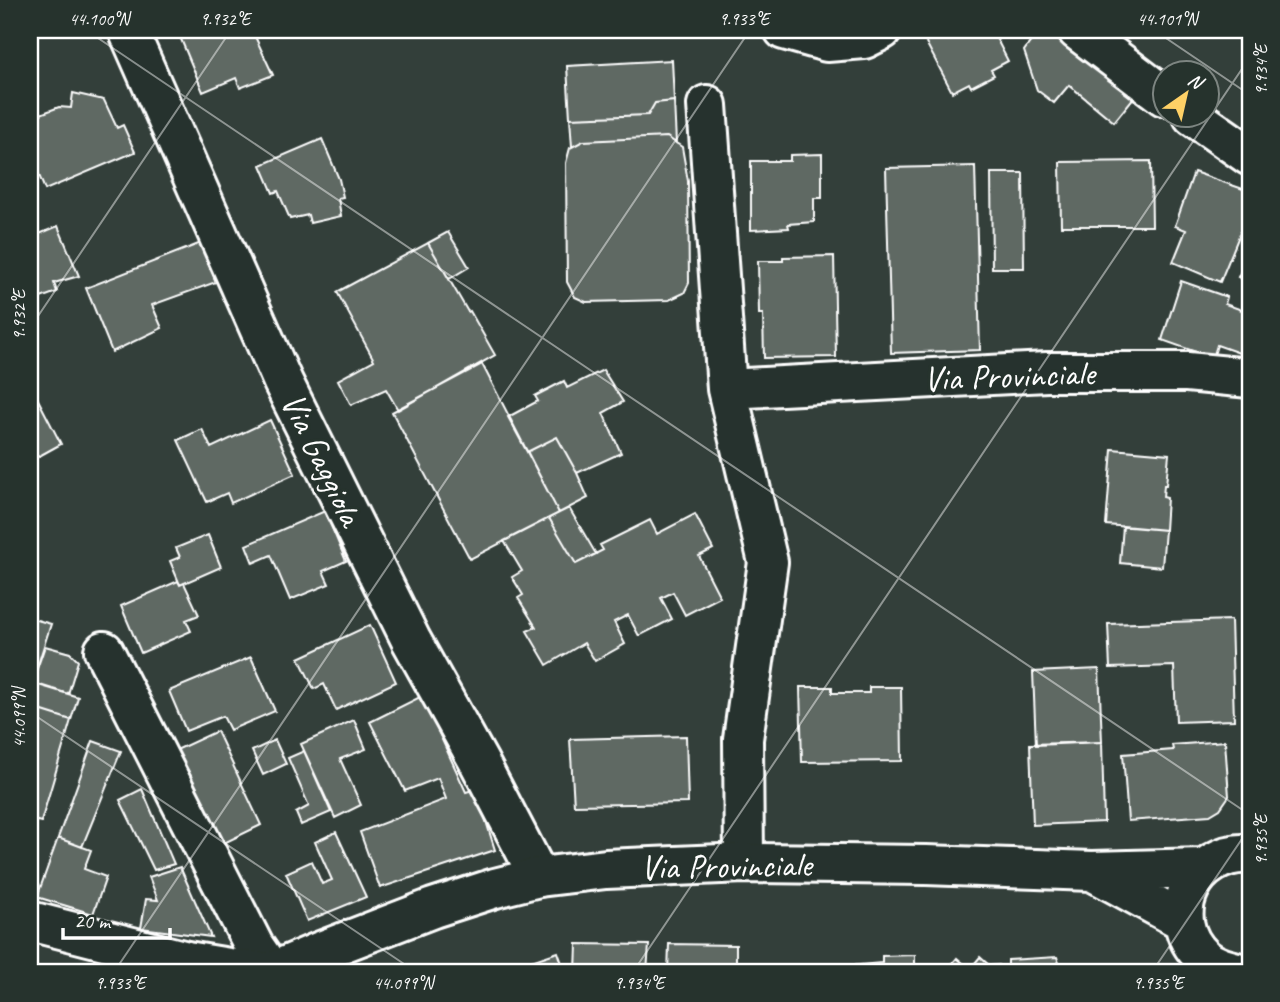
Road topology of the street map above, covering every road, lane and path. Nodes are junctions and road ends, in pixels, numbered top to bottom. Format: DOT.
graph roads {
  1 [pos="128,30"];
  2 [pos="784,30"];
  3 [pos="882,30"];
  4 [pos="1077,30"];
  5 [pos="1150,85"];
  6 [pos="707,105"];
  7 [pos="1213,130"];
  8 [pos="1250,156"];
  9 [pos="1250,378"];
  10 [pos="727,389"];
  11 [pos="104,651"];
  12 [pos="1248,848"];
  13 [pos="744,863"];
  14 [pos="1203,869"];
  15 [pos="1092,871"];
  16 [pos="539,877"];
  17 [pos="30,920"];
  18 [pos="1184,921"];
  19 [pos="271,972"];
  20 [pos="1237,972"];
  1 -- 16 [label="street, Via Gaggiola"];
  2 -- 3 [label="street"];
  4 -- 5 [label="street"];
  6 -- 10 [label="street"];
  7 -- 8 [label="street"];
  9 -- 10 [label="street, Via Provinciale"];
  10 -- 13 [label="street"];
  11 -- 19 [label="street"];
  12 -- 14 [label="street"];
  13 -- 15 [label="street, Via Provinciale"];
  13 -- 16 [label="street, Via Provinciale"];
  14 -- 15 [label="street"];
  14 -- 18 [label="street"];
  15 -- 18 [label="street, Via Provinciale"];
  16 -- 19 [label="street, Via Provinciale"];
  17 -- 19 [label="street, Via Provinciale"];
  18 -- 20 [label="street"];
}
